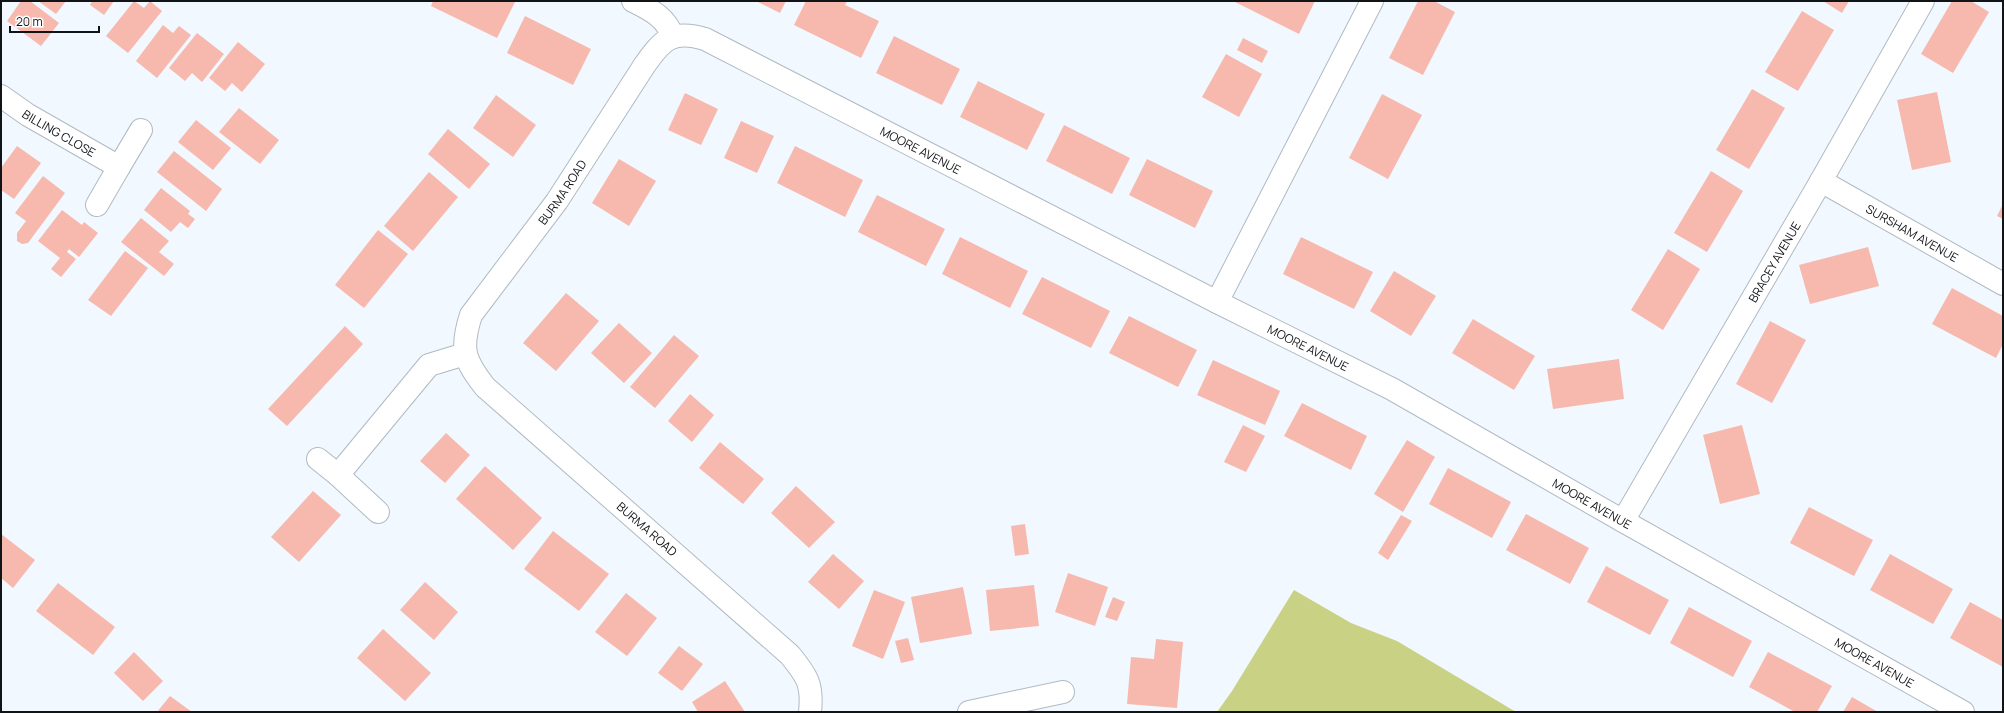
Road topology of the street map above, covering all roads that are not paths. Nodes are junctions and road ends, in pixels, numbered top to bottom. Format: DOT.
graph roads {
  1 [pos="632,1"];
  2 [pos="1372,1"];
  3 [pos="1923,1"];
  4 [pos="674,37"];
  5 [pos="1,96"];
  6 [pos="141,130"];
  7 [pos="119,167"];
  8 [pos="1821,181"];
  9 [pos="97,205"];
  10 [pos="2003,284"];
  11 [pos="1216,302"];
  12 [pos="465,354"];
  13 [pos="318,459"];
  14 [pos="338,476"];
  15 [pos="378,512"];
  16 [pos="1623,522"];
  17 [pos="1063,692"];
  18 [pos="810,712"];
  19 [pos="969,712"];
  20 [pos="1963,712"];
  1 -- 4 [label="street"];
  2 -- 11 [label="street"];
  3 -- 8 [label="street, BRACEY AVENUE"];
  4 -- 11 [label="street, MOORE AVENUE"];
  4 -- 12 [label="street, BURMA ROAD"];
  5 -- 7 [label="street, BILLING CLOSE"];
  6 -- 7 [label="street"];
  7 -- 9 [label="street"];
  8 -- 10 [label="street, SURSHAM AVENUE"];
  8 -- 16 [label="street, BRACEY AVENUE"];
  11 -- 16 [label="street, MOORE AVENUE"];
  12 -- 14 [label="street"];
  12 -- 18 [label="street, BURMA ROAD"];
  13 -- 14 [label="street"];
  14 -- 15 [label="street"];
  16 -- 20 [label="street, MOORE AVENUE"];
  17 -- 19 [label="street"];
}
